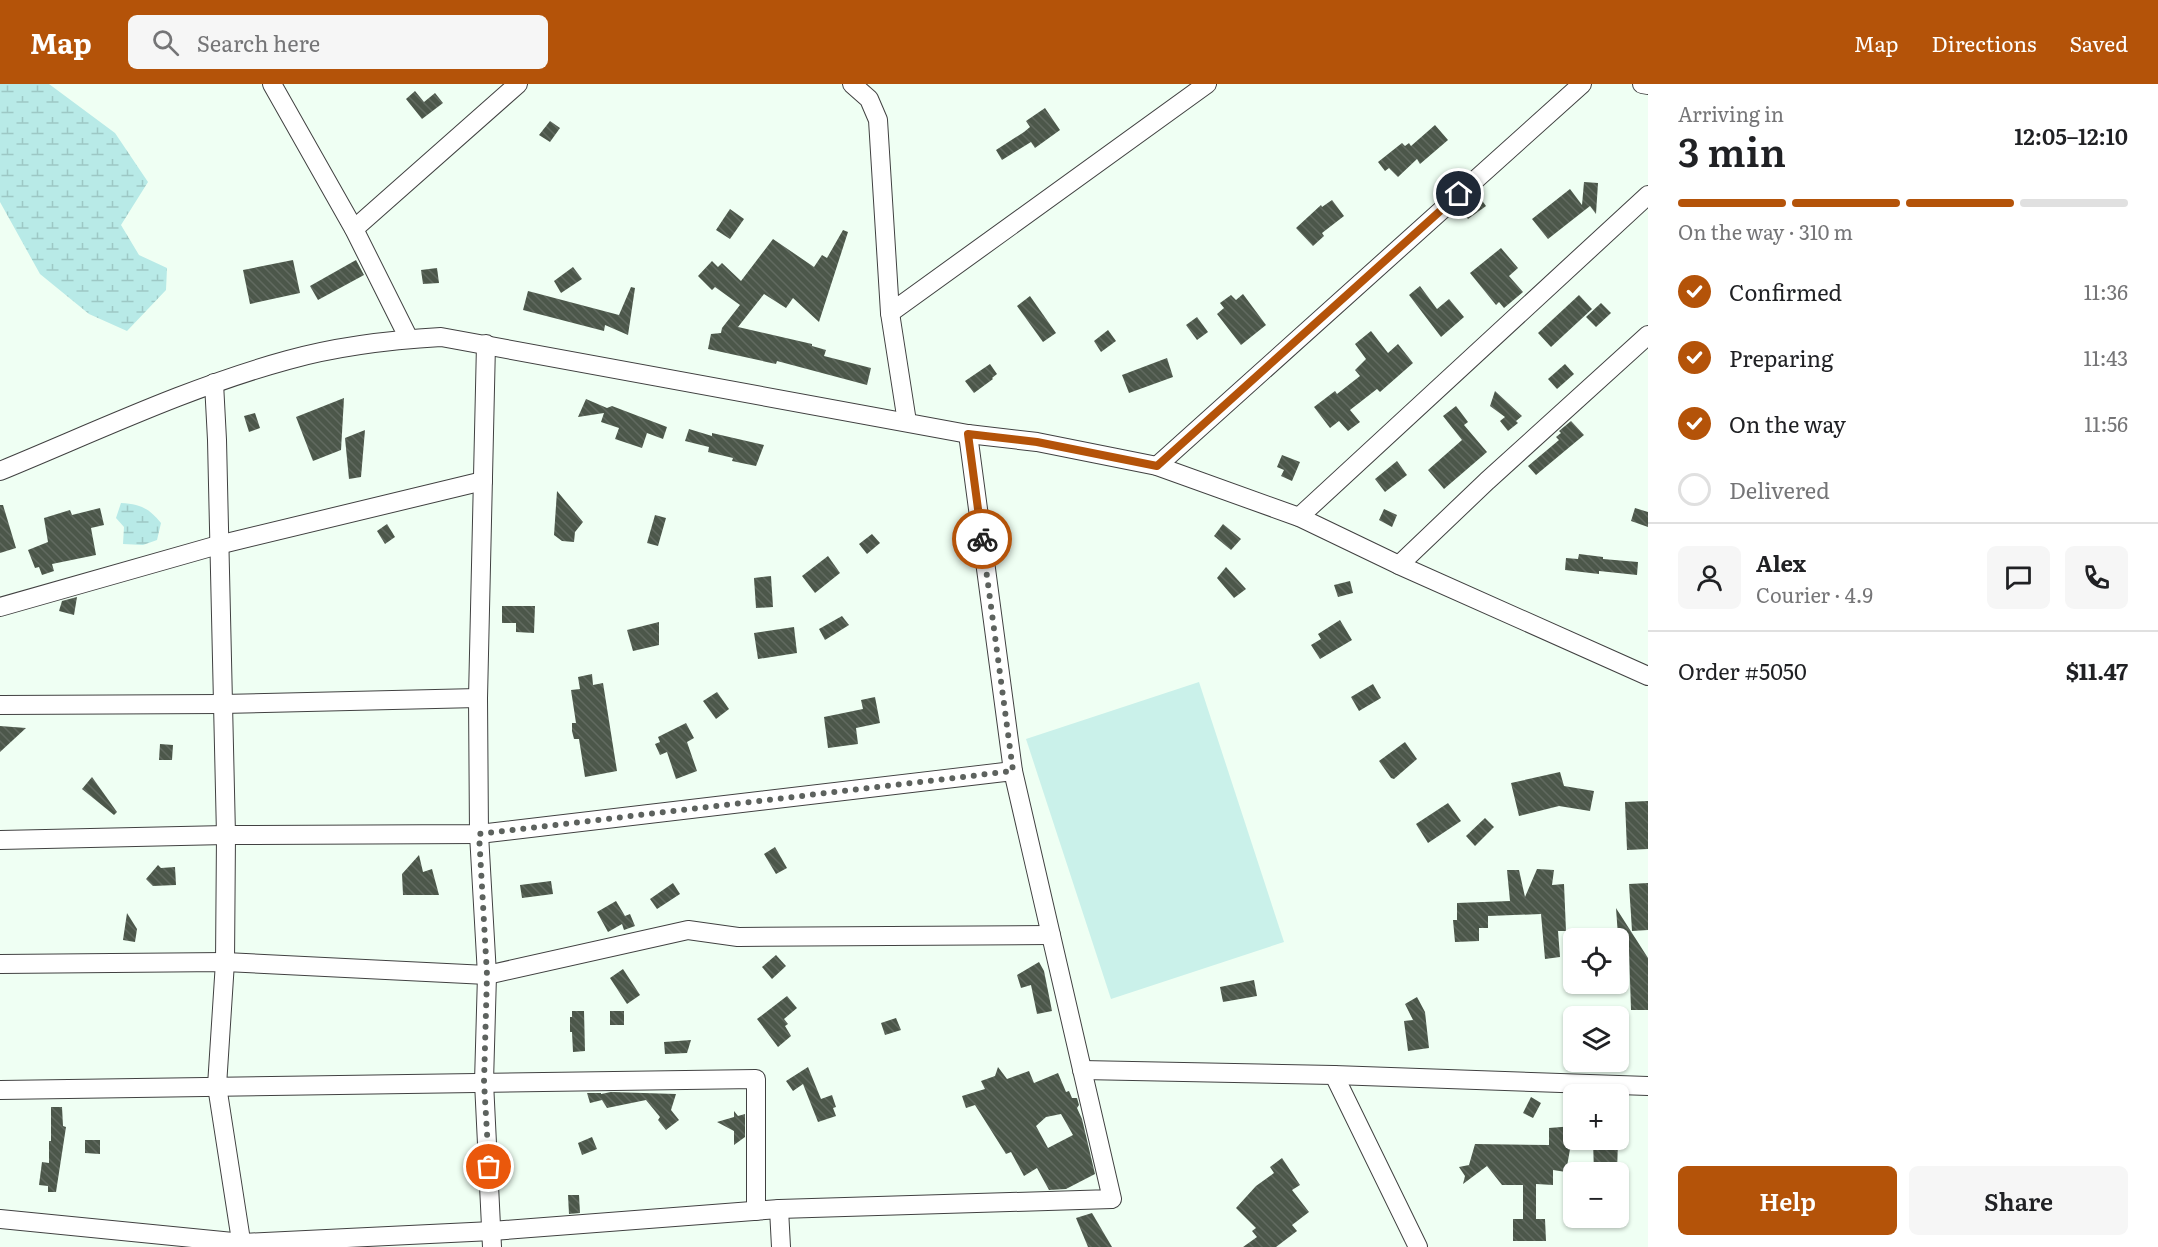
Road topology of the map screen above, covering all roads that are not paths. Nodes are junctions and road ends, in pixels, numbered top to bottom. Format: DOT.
graph roads {
  1 [pos="272,84"];
  2 [pos="518,84"];
  3 [pos="852,84"];
  4 [pos="1207,84"];
  5 [pos="1582,84"];
  6 [pos="1642,84"];
  7 [pos="1648,85"];
  8 [pos="1648,195"];
  9 [pos="354,229"];
  10 [pos="890,313"];
  11 [pos="1648,335"];
  12 [pos="409,339"];
  13 [pos="486,344"];
  14 [pos="214,383"];
  15 [pos="907,422"];
  16 [pos="968,434"];
  17 [pos="1157,466"];
  18 [pos="0,471"];
  19 [pos="483,481"];
  20 [pos="1299,517"];
  21 [pos="218,546"];
  22 [pos="1399,564"];
  23 [pos="0,607"];
  24 [pos="1648,676"];
  25 [pos="478,698"];
  26 [pos="222,704"];
  27 [pos="0,705"];
  28 [pos="1013,771"];
  29 [pos="479,834"];
  30 [pos="226,835"];
  31 [pos="0,840"];
  32 [pos="1051,935"];
  33 [pos="225,962"];
  34 [pos="0,964"];
  35 [pos="487,975"];
  36 [pos="1082,1070"];
  37 [pos="1334,1075"];
  38 [pos="484,1082"];
  39 [pos="217,1086"];
  40 [pos="1648,1086"];
  41 [pos="0,1090"];
  42 [pos="779,1209"];
  43 [pos="756,1211"];
  44 [pos="0,1219"];
  45 [pos="492,1239"];
  46 [pos="242,1245"];
  47 [pos="781,1247"];
  48 [pos="1418,1247"];
  1 -- 9 [label="street"];
  2 -- 9 [label="street"];
  3 -- 10 [label="street"];
  4 -- 10 [label="street"];
  5 -- 17 [label="street"];
  6 -- 7 [label="street"];
  8 -- 20 [label="street"];
  9 -- 12 [label="street"];
  10 -- 15 [label="street"];
  11 -- 22 [label="street"];
  12 -- 13 [label="street"];
  12 -- 14 [label="street"];
  13 -- 15 [label="street"];
  13 -- 19 [label="street"];
  14 -- 18 [label="street"];
  14 -- 21 [label="street"];
  15 -- 16 [label="street"];
  16 -- 17 [label="street"];
  16 -- 28 [label="street"];
  17 -- 20 [label="street"];
  19 -- 21 [label="street"];
  19 -- 25 [label="street"];
  20 -- 22 [label="street"];
  21 -- 23 [label="street"];
  21 -- 26 [label="street"];
  22 -- 24 [label="street"];
  25 -- 26 [label="street"];
  25 -- 29 [label="street"];
  26 -- 27 [label="street"];
  26 -- 30 [label="street"];
  28 -- 29 [label="street"];
  28 -- 32 [label="street"];
  29 -- 30 [label="street"];
  29 -- 35 [label="street"];
  30 -- 31 [label="street"];
  30 -- 33 [label="street"];
  32 -- 35 [label="street"];
  32 -- 36 [label="street"];
  33 -- 34 [label="street"];
  33 -- 35 [label="street"];
  33 -- 39 [label="street"];
  35 -- 38 [label="street"];
  36 -- 37 [label="street"];
  36 -- 42 [label="street"];
  37 -- 40 [label="street"];
  37 -- 48 [label="street"];
  38 -- 39 [label="street"];
  38 -- 43 [label="street"];
  38 -- 45 [label="street"];
  39 -- 41 [label="street"];
  39 -- 46 [label="street"];
  42 -- 43 [label="street"];
  42 -- 47 [label="street"];
  43 -- 45 [label="street"];
  44 -- 46 [label="street"];
  45 -- 46 [label="street"];
}
